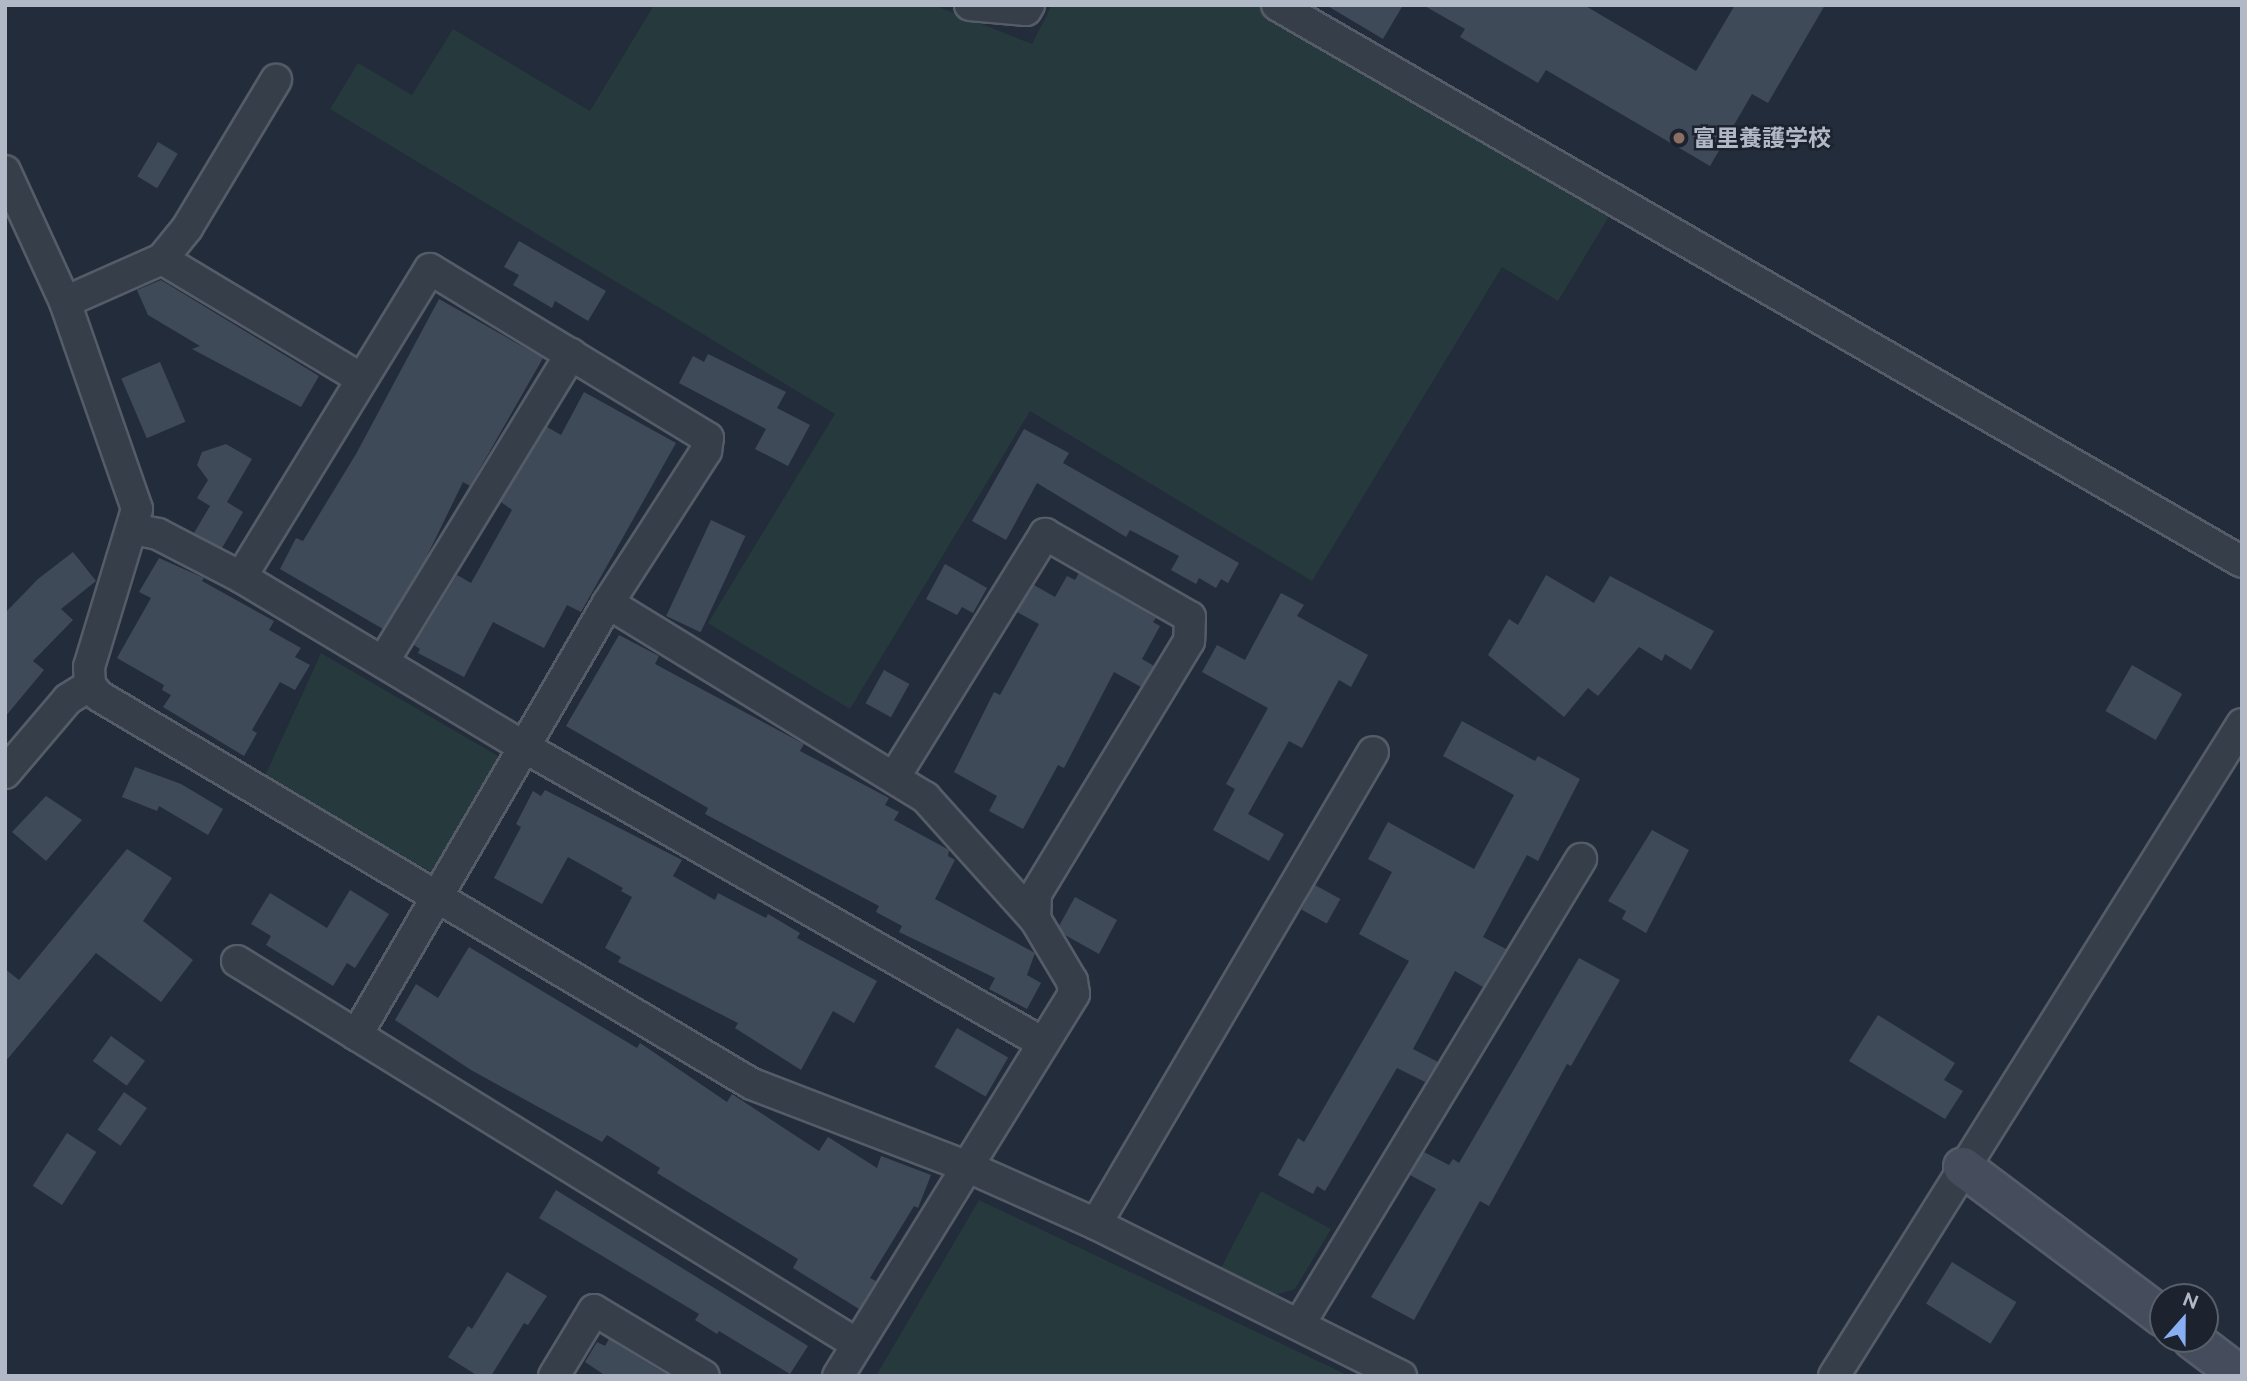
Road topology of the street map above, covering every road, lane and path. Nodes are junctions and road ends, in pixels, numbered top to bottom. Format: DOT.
graph roads {
  1 [pos="970,5"];
  2 [pos="1029,5"];
  3 [pos="1278,5"];
  4 [pos="276,80"];
  5 [pos="5,171"];
  6 [pos="162,258"];
  7 [pos="65,302"];
  8 [pos="571,354"];
  9 [pos="362,379"];
  10 [pos="135,529"];
  11 [pos="2242,562"];
  12 [pos="241,577"];
  13 [pos="608,603"];
  14 [pos="383,662"];
  15 [pos="90,685"];
  16 [pos="2242,724"];
  17 [pos="526,748"];
  18 [pos="1373,752"];
  19 [pos="5,773"];
  20 [pos="895,776"];
  21 [pos="1581,859"];
  22 [pos="441,895"];
  23 [pos="1035,919"];
  24 [pos="237,961"];
  25 [pos="357,1035"];
  26 [pos="1043,1043"];
  27 [pos="968,1167"];
  28 [pos="1963,1167"];
  29 [pos="1096,1224"];
  30 [pos="2149,1306"];
  31 [pos="1299,1325"];
  32 [pos="857,1344"];
  33 [pos="2211,1353"];
  34 [pos="554,1376"];
  35 [pos="704,1376"];
  36 [pos="838,1376"];
  37 [pos="1401,1376"];
  38 [pos="1834,1376"];
  39 [pos="2241,1376"];
  1 -- 2 [label="street"];
  3 -- 11 [label="street"];
  4 -- 6 [label="street"];
  5 -- 7 [label="street"];
  6 -- 7 [label="street"];
  6 -- 9 [label="street"];
  7 -- 10 [label="street"];
  8 -- 9 [label="street"];
  8 -- 13 [label="street"];
  8 -- 14 [label="street"];
  9 -- 12 [label="street"];
  10 -- 12 [label="street"];
  10 -- 15 [label="street"];
  12 -- 14 [label="street"];
  13 -- 17 [label="street"];
  13 -- 20 [label="street"];
  14 -- 17 [label="street"];
  15 -- 19 [label="street"];
  15 -- 22 [label="street"];
  16 -- 28 [label="street"];
  17 -- 22 [label="street"];
  17 -- 26 [label="street"];
  18 -- 29 [label="street"];
  20 -- 23 [label="street"];
  20 -- 23 [label="street"];
  21 -- 31 [label="street"];
  22 -- 25 [label="street"];
  22 -- 27 [label="street"];
  23 -- 26 [label="street"];
  24 -- 25 [label="street"];
  25 -- 32 [label="street"];
  26 -- 27 [label="street"];
  27 -- 29 [label="street"];
  27 -- 32 [label="street"];
  28 -- 30 [label="street"];
  28 -- 38 [label="street"];
  29 -- 31 [label="street"];
  31 -- 37 [label="street"];
  32 -- 36 [label="street"];
  33 -- 39 [label="street"];
  34 -- 35 [label="street"];
}
